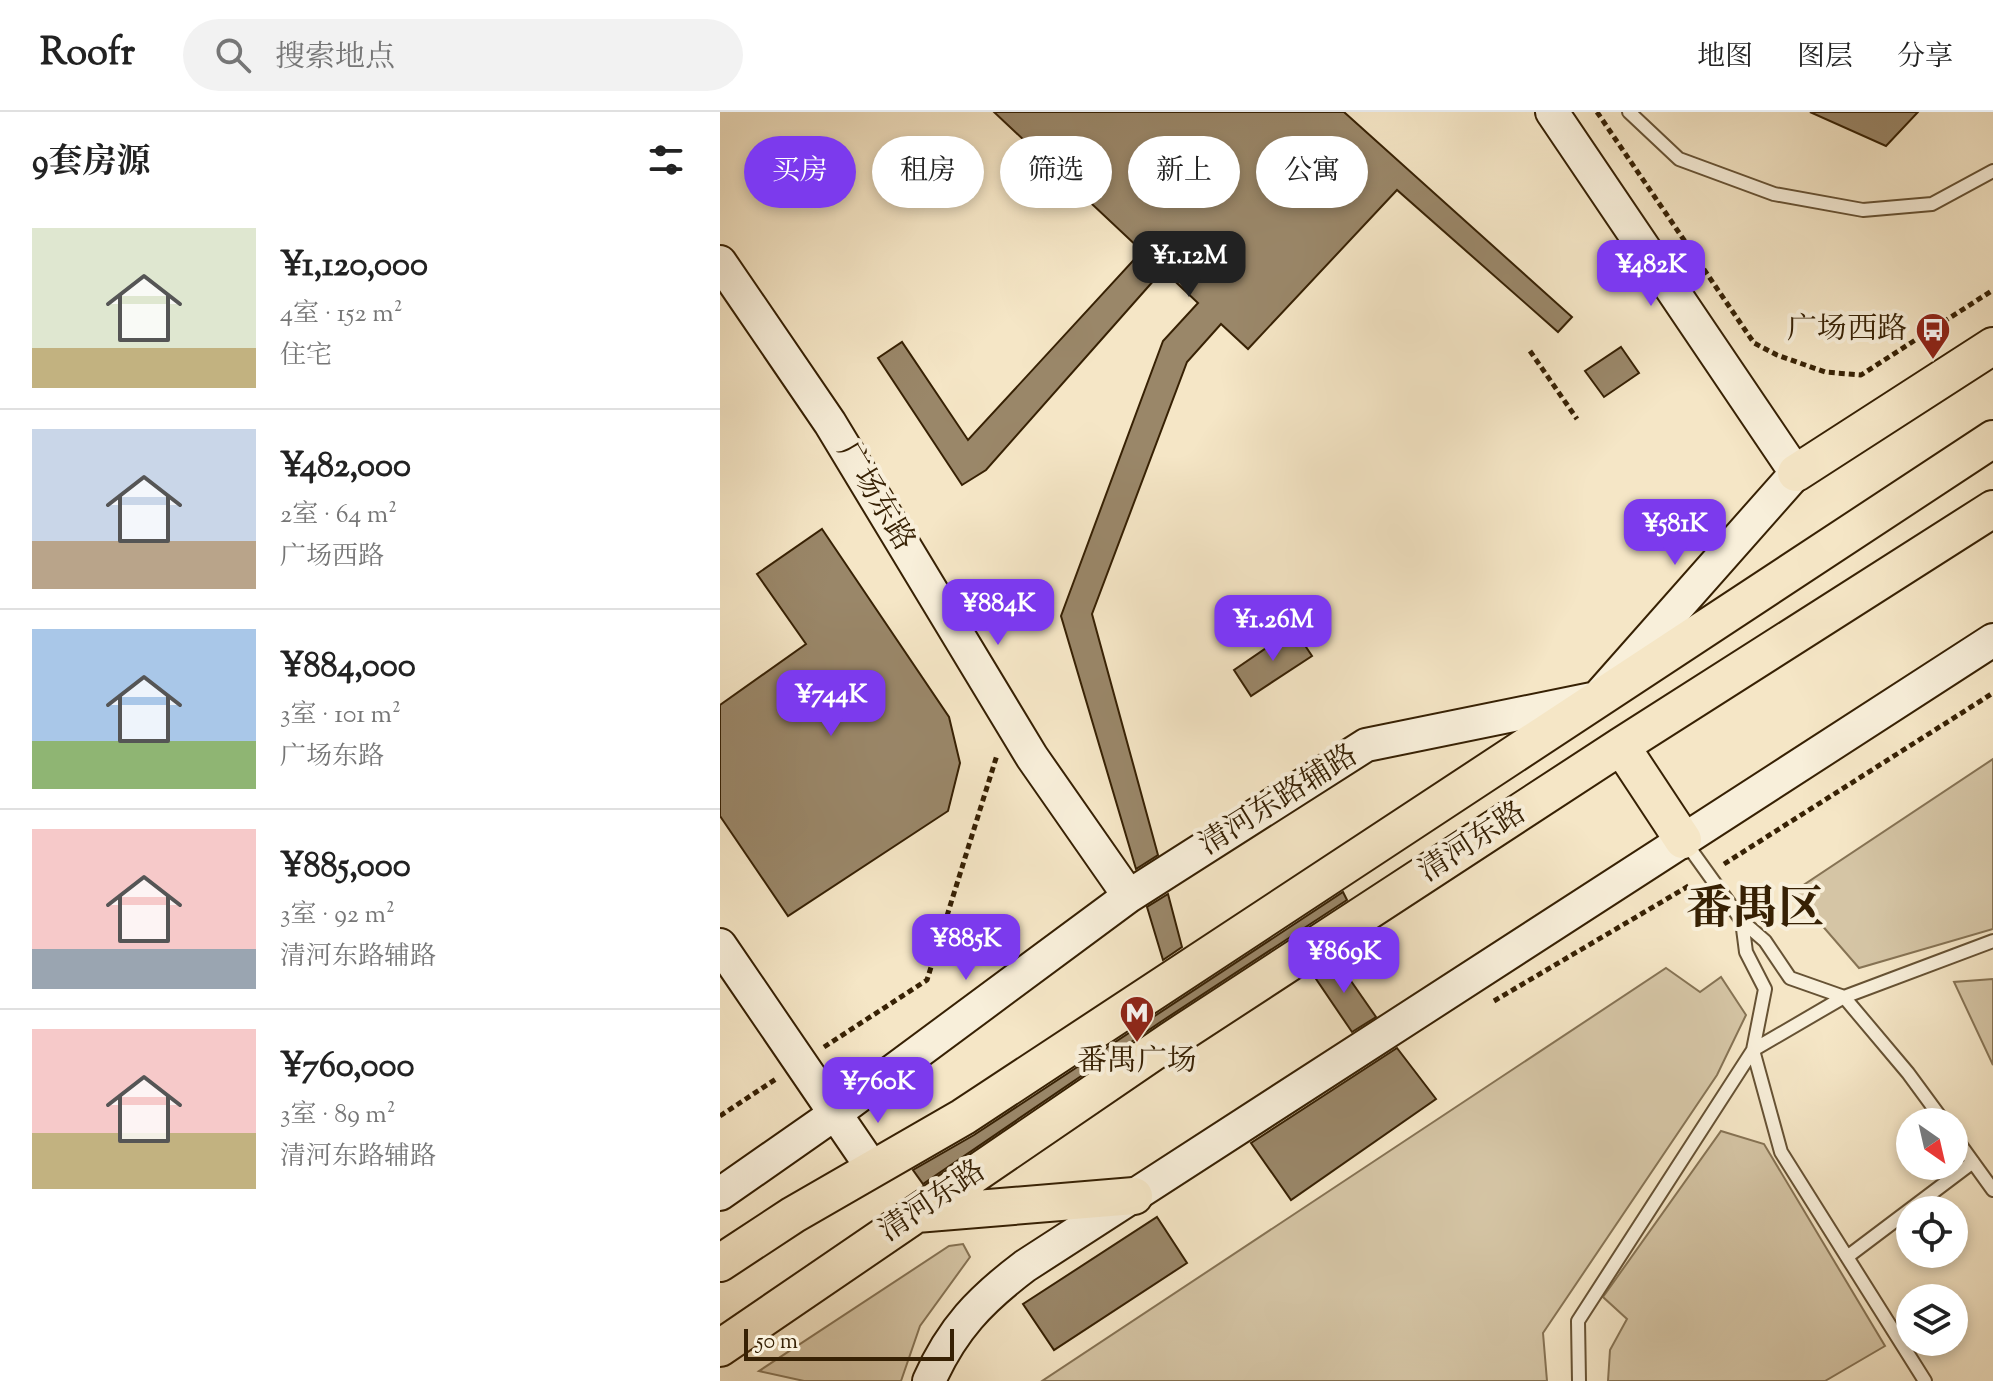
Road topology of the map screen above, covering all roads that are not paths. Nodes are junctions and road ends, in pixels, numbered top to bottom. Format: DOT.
graph roads {
  1 [pos="1552,112"];
  2 [pos="1629,112"];
  3 [pos="1993,171"];
  4 [pos="720,262"];
  5 [pos="1993,346"];
  6 [pos="1993,439"];
  7 [pos="1796,473"];
  8 [pos="1993,509"];
  9 [pos="1993,640"];
  10 [pos="1597,698"];
  11 [pos="1621,746"];
  12 [pos="1683,840"];
  13 [pos="1129,896"];
  14 [pos="1742,921"];
  15 [pos="1993,941"];
  16 [pos="720,945"];
  17 [pos="1844,997"];
  18 [pos="1753,1050"];
  19 [pos="1934,1108"];
  20 [pos="836,1113"];
  21 [pos="1968,1155"];
  22 [pos="1973,1162"];
  23 [pos="873,1169"];
  24 [pos="1993,1190"];
  25 [pos="720,1194"];
  26 [pos="1134,1196"];
  27 [pos="914,1214"];
  28 [pos="1847,1257"];
  29 [pos="720,1263"];
  30 [pos="720,1348"];
  31 [pos="929,1381"];
  32 [pos="1579,1381"];
  33 [pos="1925,1381"];
  1 -- 7 [label="main road"];
  2 -- 3 [label="lane"];
  4 -- 13 [label="main road, 广场东路"];
  5 -- 7 [label="main road"];
  6 -- 10 [label="main road, 清河东路"];
  7 -- 10 [label="main road"];
  8 -- 11 [label="main road, 清河东路"];
  9 -- 12 [label="main road"];
  10 -- 13 [label="main road, 清河东路辅路"];
  10 -- 23 [label="main road, 清河东路"];
  11 -- 12 [label="main road"];
  11 -- 27 [label="main road, 清河东路"];
  12 -- 14 [label="lane"];
  12 -- 26 [label="main road"];
  13 -- 20 [label="main road, 清河东路辅路"];
  14 -- 17 [label="lane"];
  14 -- 18 [label="lane"];
  15 -- 17 [label="lane"];
  16 -- 20 [label="main road"];
  17 -- 18 [label="lane"];
  17 -- 19 [label="lane"];
  18 -- 28 [label="lane"];
  18 -- 32 [label="lane"];
  20 -- 23 [label="main road"];
  20 -- 25 [label="main road, 清河东路辅路"];
  21 -- 22 [label="lane"];
  22 -- 24 [label="lane"];
  22 -- 28 [label="lane"];
  23 -- 29 [label="main road, 清河东路"];
  26 -- 27 [label="main road"];
  26 -- 31 [label="main road"];
  27 -- 30 [label="main road, 清河东路"];
  28 -- 33 [label="lane"];
}
